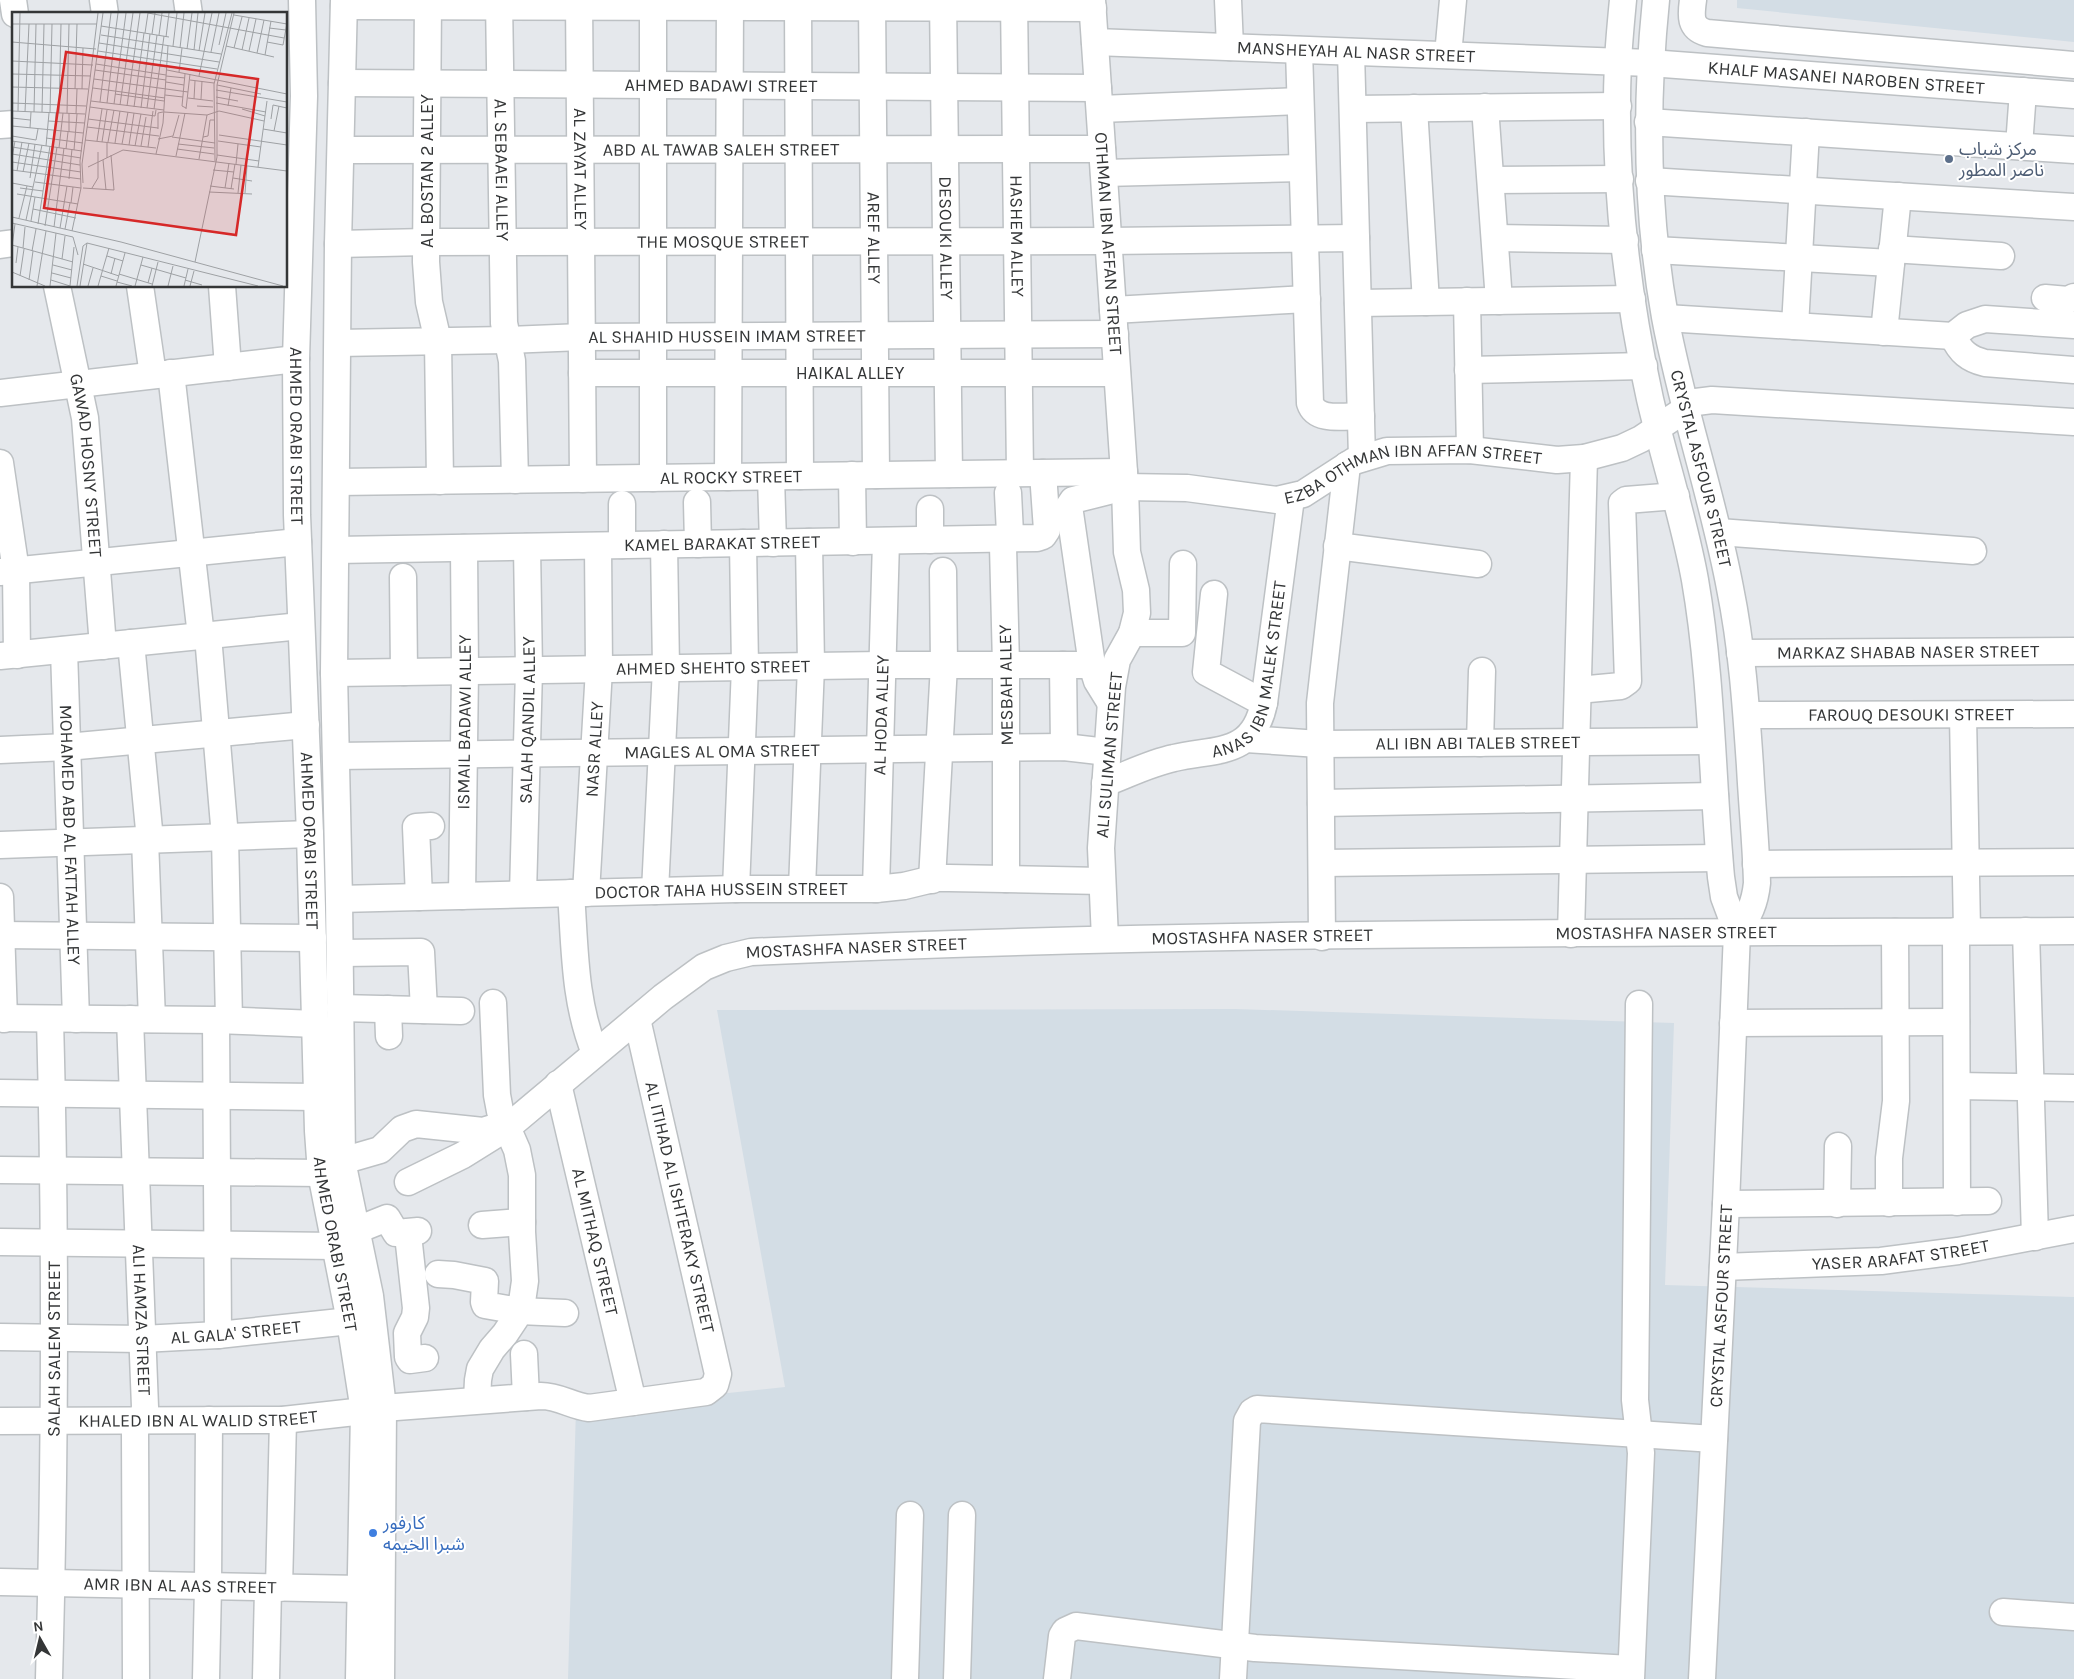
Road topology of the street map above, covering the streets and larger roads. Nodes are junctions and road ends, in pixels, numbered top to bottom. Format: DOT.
graph roads {
  1 [pos="302,0"];
  2 [pos="1228,0"];
  3 [pos="1453,0"];
  4 [pos="1623,0"];
  5 [pos="1656,0"];
  6 [pos="1692,0"];
  7 [pos="344,3"];
  8 [pos="428,3"];
  9 [pos="499,3"];
  10 [pos="579,3"];
  11 [pos="653,3"];
  12 [pos="730,3"];
  13 [pos="798,4"];
  14 [pos="872,4"];
  15 [pos="943,4"];
  16 [pos="1014,4"];
  17 [pos="1093,4"];
  18 [pos="1095,42"];
  19 [pos="1230,47"];
  20 [pos="1299,50"];
  21 [pos="1351,52"];
  22 [pos="1448,55"];
  23 [pos="1618,62"];
  24 [pos="1650,63"];
  25 [pos="2074,65"];
  26 [pos="342,83"];
  27 [pos="427,83"];
  28 [pos="500,84"];
  29 [pos="580,84"];
  30 [pos="653,85"];
  31 [pos="729,85"];
  32 [pos="799,86"];
  33 [pos="872,87"];
  34 [pos="944,87"];
  35 [pos="1016,88"];
  36 [pos="2023,91"];
  37 [pos="2074,95"];
  38 [pos="295,97"];
  39 [pos="1099,98"];
  40 [pos="1300,101"];
  41 [pos="1618,106"];
  42 [pos="1485,107"];
  43 [pos="1353,108"];
  44 [pos="1414,108"];
  45 [pos="1648,122"];
  46 [pos="1806,132"];
  47 [pos="2019,146"];
  48 [pos="580,149"];
  49 [pos="653,149"];
  50 [pos="799,149"];
  51 [pos="873,149"];
  52 [pos="945,149"];
  53 [pos="1016,149"];
  54 [pos="341,150"];
  55 [pos="427,150"];
  56 [pos="501,150"];
  57 [pos="729,150"];
  58 [pos="2074,150"];
  59 [pos="1103,161"];
  60 [pos="1302,168"];
  61 [pos="1620,179"];
  62 [pos="1491,180"];
  63 [pos="1649,181"];
  64 [pos="1802,190"];
  65 [pos="1898,196"];
  66 [pos="2074,207"];
  67 [pos="293,214"];
  68 [pos="1356,238"];
  69 [pos="1495,238"];
  70 [pos="1305,239"];
  71 [pos="1625,240"];
  72 [pos="1108,241"];
  73 [pos="426,242"];
  74 [pos="503,242"];
  75 [pos="581,242"];
  76 [pos="653,242"];
  77 [pos="728,242"];
  78 [pos="799,242"];
  79 [pos="874,242"];
  80 [pos="946,242"];
  81 [pos="1017,242"];
  82 [pos="338,244"];
  83 [pos="1655,250"];
  84 [pos="1892,256"];
  85 [pos="2001,256"];
  86 [pos="1799,258"];
  87 [pos="57,288"];
  88 [pos="140,288"];
  89 [pos="222,288"];
  90 [pos="2045,298"];
  91 [pos="2074,298"];
  92 [pos="1307,299"];
  93 [pos="1632,299"];
  94 [pos="1467,301"];
  95 [pos="1499,301"];
  96 [pos="1426,302"];
  97 [pos="1358,303"];
  98 [pos="1666,318"];
  99 [pos="1114,322"];
  100 [pos="2074,325"];
  101 [pos="1795,326"];
  102 [pos="1884,332"];
  103 [pos="800,335"];
  104 [pos="875,335"];
  105 [pos="947,335"];
  106 [pos="1018,335"];
  107 [pos="653,336"];
  108 [pos="728,336"];
  109 [pos="1953,336"];
  110 [pos="582,337"];
  111 [pos="506,340"];
  112 [pos="438,341"];
  113 [pos="338,343"];
  114 [pos="296,359"];
  115 [pos="1644,366"];
  116 [pos="228,367"];
  117 [pos="1468,370"];
  118 [pos="2074,370"];
  119 [pos="582,373"];
  120 [pos="653,373"];
  121 [pos="728,373"];
  122 [pos="800,373"];
  123 [pos="875,373"];
  124 [pos="948,373"];
  125 [pos="1019,373"];
  126 [pos="1117,373"];
  127 [pos="162,374"];
  128 [pos="78,384"];
  129 [pos="0,393"];
  130 [pos="1687,407"];
  131 [pos="1360,416"];
  132 [pos="2074,422"];
  133 [pos="1657,429"];
  134 [pos="1470,450"];
  135 [pos="1584,458"];
  136 [pos="1354,461"];
  137 [pos="0,463"];
  138 [pos="949,474"];
  139 [pos="864,475"];
  140 [pos="771,476"];
  141 [pos="800,476"];
  142 [pos="728,477"];
  143 [pos="653,478"];
  144 [pos="583,479"];
  145 [pos="1124,479"];
  146 [pos="514,480"];
  147 [pos="1024,480"];
  148 [pos="440,481"];
  149 [pos="337,482"];
  150 [pos="1676,496"];
  151 [pos="1291,498"];
  152 [pos="697,502"];
  153 [pos="622,504"];
  154 [pos="930,509"];
  155 [pos="297,515"];
  156 [pos="336,516"];
  157 [pos="1719,532"];
  158 [pos="1009,539"];
  159 [pos="930,540"];
  160 [pos="886,541"];
  161 [pos="298,542"];
  162 [pos="809,542"];
  163 [pos="853,542"];
  164 [pos="743,543"];
  165 [pos="773,543"];
  166 [pos="664,544"];
  167 [pos="698,544"];
  168 [pos="610,546"];
  169 [pos="1337,546"];
  170 [pos="527,547"];
  171 [pos="464,548"];
  172 [pos="336,550"];
  173 [pos="1973,551"];
  174 [pos="191,553"];
  175 [pos="98,563"];
  176 [pos="1183,564"];
  177 [pos="1478,564"];
  178 [pos="943,571"];
  179 [pos="8,572"];
  180 [pos="403,577"];
  181 [pos="1214,594"];
  182 [pos="301,626"];
  183 [pos="1132,633"];
  184 [pos="204,636"];
  185 [pos="131,644"];
  186 [pos="103,646"];
  187 [pos="64,650"];
  188 [pos="2074,651"];
  189 [pos="1740,653"];
  190 [pos="9,655"];
  191 [pos="882,665"];
  192 [pos="944,665"];
  193 [pos="1006,665"];
  194 [pos="1063,665"];
  195 [pos="1092,665"];
  196 [pos="811,666"];
  197 [pos="745,667"];
  198 [pos="666,668"];
  199 [pos="599,669"];
  200 [pos="529,670"];
  201 [pos="465,671"];
  202 [pos="1482,671"];
  203 [pos="404,672"];
  204 [pos="334,673"];
  205 [pos="1578,690"];
  206 [pos="1110,702"];
  207 [pos="1264,703"];
  208 [pos="2074,714"];
  209 [pos="1963,715"];
  210 [pos="1747,716"];
  211 [pos="306,725"];
  212 [pos="217,733"];
  213 [pos="1246,739"];
  214 [pos="140,740"];
  215 [pos="1711,741"];
  216 [pos="1577,742"];
  217 [pos="1480,743"];
  218 [pos="1319,744"];
  219 [pos="67,747"];
  220 [pos="1064,747"];
  221 [pos="1006,748"];
  222 [pos="880,749"];
  223 [pos="940,749"];
  224 [pos="0,750"];
  225 [pos="808,750"];
  226 [pos="742,751"];
  227 [pos="594,752"];
  228 [pos="662,752"];
  229 [pos="1107,752"];
  230 [pos="526,753"];
  231 [pos="464,754"];
  232 [pos="336,756"];
  233 [pos="1105,783"];
  234 [pos="1715,796"];
  235 [pos="1575,798"];
  236 [pos="1321,803"];
  237 [pos="432,826"];
  238 [pos="310,834"];
  239 [pos="225,837"];
  240 [pos="0,839"];
  241 [pos="147,840"];
  242 [pos="70,843"];
  243 [pos="1719,858"];
  244 [pos="1573,860"];
  245 [pos="2074,862"];
  246 [pos="1322,863"];
  247 [pos="1966,863"];
  248 [pos="1756,864"];
  249 [pos="1006,879"];
  250 [pos="932,880"];
  251 [pos="1102,881"];
  252 [pos="802,888"];
  253 [pos="736,889"];
  254 [pos="876,889"];
  255 [pos="655,891"];
  256 [pos="579,893"];
  257 [pos="522,894"];
  258 [pos="462,896"];
  259 [pos="0,897"];
  260 [pos="419,897"];
  261 [pos="339,899"];
  262 [pos="1961,931"];
  263 [pos="2026,931"];
  264 [pos="2074,931"];
  265 [pos="1737,932"];
  266 [pos="1895,932"];
  267 [pos="1571,934"];
  268 [pos="1,935"];
  269 [pos="73,936"];
  270 [pos="148,936"];
  271 [pos="227,937"];
  272 [pos="1322,937"];
  273 [pos="314,938"];
  274 [pos="1105,939"];
  275 [pos="340,953"];
  276 [pos="493,1003"];
  277 [pos="1639,1004"];
  278 [pos="340,1008"];
  279 [pos="388,1009"];
  280 [pos="424,1010"];
  281 [pos="461,1011"];
  282 [pos="2,1018"];
  283 [pos="50,1019"];
  284 [pos="76,1019"];
  285 [pos="141,1019"];
  286 [pos="637,1019"];
  287 [pos="222,1020"];
  288 [pos="1895,1022"];
  289 [pos="1956,1022"];
  290 [pos="1733,1023"];
  291 [pos="316,1024"];
  292 [pos="389,1036"];
  293 [pos="596,1053"];
  294 [pos="558,1084"];
  295 [pos="1957,1086"];
  296 [pos="2031,1088"];
  297 [pos="2074,1088"];
  298 [pos="0,1093"];
  299 [pos="52,1094"];
  300 [pos="133,1094"];
  301 [pos="216,1095"];
  302 [pos="317,1096"];
  303 [pos="507,1126"];
  304 [pos="1838,1146"];
  305 [pos="331,1167"];
  306 [pos="0,1170"];
  307 [pos="54,1170"];
  308 [pos="136,1171"];
  309 [pos="216,1172"];
  310 [pos="408,1182"];
  311 [pos="1988,1201"];
  312 [pos="1957,1202"];
  313 [pos="1889,1203"];
  314 [pos="1726,1204"];
  315 [pos="1837,1204"];
  316 [pos="522,1222"];
  317 [pos="482,1226"];
  318 [pos="2074,1229"];
  319 [pos="357,1230"];
  320 [pos="2035,1237"];
  321 [pos="0,1242"];
  322 [pos="55,1243"];
  323 [pos="139,1244"];
  324 [pos="217,1246"];
  325 [pos="336,1246"];
  326 [pos="1723,1267"];
  327 [pos="438,1274"];
  328 [pos="518,1311"];
  329 [pos="565,1313"];
  330 [pos="350,1321"];
  331 [pos="218,1335"];
  332 [pos="0,1337"];
  333 [pos="54,1337"];
  334 [pos="406,1338"];
  335 [pos="142,1339"];
  336 [pos="377,1340"];
  337 [pos="524,1354"];
  338 [pos="425,1358"];
  339 [pos="706,1392"];
  340 [pos="526,1397"];
  341 [pos="477,1400"];
  342 [pos="633,1402"];
  343 [pos="374,1410"];
  344 [pos="54,1420"];
  345 [pos="209,1420"];
  346 [pos="283,1420"];
  347 [pos="0,1421"];
  348 [pos="139,1421"];
  349 [pos="1638,1433"];
  350 [pos="1714,1438"];
  351 [pos="910,1515"];
  352 [pos="962,1515"];
  353 [pos="0,1582"];
  354 [pos="52,1583"];
  355 [pos="136,1584"];
  356 [pos="208,1586"];
  357 [pos="274,1588"];
  358 [pos="361,1589"];
  359 [pos="2003,1612"];
  360 [pos="2074,1617"];
  361 [pos="1235,1646"];
  362 [pos="1440,1669"];
  363 [pos="1631,1674"];
  364 [pos="49,1679"];
  365 [pos="136,1679"];
  366 [pos="206,1679"];
  367 [pos="266,1679"];
  368 [pos="359,1679"];
  369 [pos="381,1679"];
  370 [pos="905,1679"];
  371 [pos="957,1679"];
  372 [pos="1057,1679"];
  373 [pos="1233,1679"];
  374 [pos="1702,1679"];
  1 -- 38 [label="street, AHMED ORABI STREET"];
  2 -- 19 [label="street"];
  3 -- 22 [label="street"];
  4 -- 23 [label="street, CRYSTAL ASFOUR STREET"];
  5 -- 24 [label="street, CRYSTAL ASFOUR STREET"];
  6 -- 25 [label="street"];
  7 -- 8 [label="street"];
  7 -- 26 [label="street, AHMED ORABI STREET"];
  8 -- 9 [label="street"];
  8 -- 27 [label="street, AL BOSTAN 2 ALLEY"];
  9 -- 10 [label="street"];
  9 -- 28 [label="street, AL SEBAAEI ALLEY"];
  10 -- 11 [label="street"];
  10 -- 29 [label="street, AL ZAYAT ALLEY"];
  11 -- 12 [label="street"];
  11 -- 30 [label="street"];
  12 -- 13 [label="street"];
  12 -- 31 [label="street"];
  13 -- 14 [label="street"];
  13 -- 32 [label="street"];
  14 -- 15 [label="street"];
  14 -- 33 [label="street, AREF ALLEY"];
  15 -- 16 [label="street"];
  15 -- 34 [label="street, DESOUKI ALLEY"];
  16 -- 17 [label="street"];
  16 -- 35 [label="street, HASHEM ALLEY"];
  17 -- 18 [label="street, OTHMAN IBN AFFAN STREET"];
  18 -- 19 [label="street, MANSHEYAH AL NASR STREET"];
  18 -- 39 [label="street, OTHMAN IBN AFFAN STREET"];
  19 -- 20 [label="street, MANSHEYAH AL NASR STREET"];
  20 -- 21 [label="street, MANSHEYAH AL NASR STREET"];
  20 -- 40 [label="street"];
  21 -- 22 [label="street, MANSHEYAH AL NASR STREET"];
  21 -- 43 [label="street"];
  22 -- 23 [label="street, MANSHEYAH AL NASR STREET"];
  23 -- 24 [label="street, KHALF MASANEI NAROBEN STREET"];
  23 -- 41 [label="street, CRYSTAL ASFOUR STREET"];
  24 -- 36 [label="street, KHALF MASANEI NAROBEN STREET"];
  24 -- 45 [label="street, CRYSTAL ASFOUR STREET"];
  26 -- 27 [label="street, AHMED BADAWI STREET"];
  26 -- 54 [label="street, AHMED ORABI STREET"];
  27 -- 28 [label="street, AHMED BADAWI STREET"];
  27 -- 55 [label="street, AL BOSTAN 2 ALLEY"];
  28 -- 29 [label="street, AHMED BADAWI STREET"];
  28 -- 56 [label="street, AL SEBAAEI ALLEY"];
  29 -- 30 [label="street, AHMED BADAWI STREET"];
  29 -- 48 [label="street, AL ZAYAT ALLEY"];
  30 -- 31 [label="street, AHMED BADAWI STREET"];
  30 -- 49 [label="street"];
  31 -- 32 [label="street, AHMED BADAWI STREET"];
  31 -- 57 [label="street"];
  32 -- 33 [label="street, AHMED BADAWI STREET"];
  32 -- 50 [label="street"];
  33 -- 34 [label="street, AHMED BADAWI STREET"];
  33 -- 51 [label="street, AREF ALLEY"];
  34 -- 35 [label="street, AHMED BADAWI STREET"];
  34 -- 52 [label="street, DESOUKI ALLEY"];
  35 -- 39 [label="street, AHMED BADAWI STREET"];
  35 -- 53 [label="street, HASHEM ALLEY"];
  36 -- 37 [label="street, KHALF MASANEI NAROBEN STREET"];
  36 -- 47 [label="street"];
  38 -- 67 [label="street, AHMED ORABI STREET"];
  39 -- 40 [label="street, AHMED BADAWI STREET"];
  39 -- 59 [label="street, OTHMAN IBN AFFAN STREET"];
  40 -- 60 [label="street"];
  41 -- 42 [label="street"];
  41 -- 61 [label="street, CRYSTAL ASFOUR STREET"];
  42 -- 44 [label="street"];
  42 -- 62 [label="street"];
  43 -- 44 [label="street"];
  43 -- 68 [label="street"];
  44 -- 96 [label="street"];
  45 -- 46 [label="street"];
  45 -- 63 [label="street, CRYSTAL ASFOUR STREET"];
  46 -- 47 [label="street"];
  46 -- 64 [label="street"];
  47 -- 58 [label="street"];
  48 -- 49 [label="street, ABD AL TAWAB SALEH STREET"];
  48 -- 56 [label="street, ABD AL TAWAB SALEH STREET"];
  48 -- 75 [label="street, AL ZAYAT ALLEY"];
  49 -- 57 [label="street, ABD AL TAWAB SALEH STREET"];
  49 -- 76 [label="street"];
  50 -- 51 [label="street, ABD AL TAWAB SALEH STREET"];
  50 -- 57 [label="street, ABD AL TAWAB SALEH STREET"];
  50 -- 78 [label="street"];
  51 -- 52 [label="street, ABD AL TAWAB SALEH STREET"];
  51 -- 79 [label="street, AREF ALLEY"];
  52 -- 53 [label="street, ABD AL TAWAB SALEH STREET"];
  52 -- 80 [label="street, DESOUKI ALLEY"];
  53 -- 59 [label="street, ABD AL TAWAB SALEH STREET"];
  53 -- 81 [label="street, HASHEM ALLEY"];
  54 -- 55 [label="street, ABD AL TAWAB SALEH STREET"];
  54 -- 82 [label="street, AHMED ORABI STREET"];
  55 -- 56 [label="street, ABD AL TAWAB SALEH STREET"];
  55 -- 73 [label="street, AL BOSTAN 2 ALLEY"];
  56 -- 74 [label="street, AL SEBAAEI ALLEY"];
  57 -- 77 [label="street"];
  59 -- 60 [label="street, ABD AL TAWAB SALEH STREET"];
  59 -- 72 [label="street, OTHMAN IBN AFFAN STREET"];
  60 -- 70 [label="street"];
  61 -- 62 [label="street"];
  61 -- 71 [label="street, CRYSTAL ASFOUR STREET"];
  62 -- 69 [label="street"];
  63 -- 64 [label="street"];
  63 -- 83 [label="street, CRYSTAL ASFOUR STREET"];
  64 -- 65 [label="street"];
  64 -- 86 [label="street"];
  65 -- 66 [label="street"];
  65 -- 84 [label="street"];
  67 -- 114 [label="street, AHMED ORABI STREET"];
  68 -- 70 [label="street, THE MOSQUE STREET"];
  68 -- 97 [label="street"];
  69 -- 71 [label="street"];
  69 -- 95 [label="street"];
  70 -- 72 [label="street, THE MOSQUE STREET"];
  70 -- 92 [label="street"];
  71 -- 93 [label="street, CRYSTAL ASFOUR STREET"];
  72 -- 81 [label="street, THE MOSQUE STREET"];
  72 -- 99 [label="street, OTHMAN IBN AFFAN STREET"];
  73 -- 74 [label="street, THE MOSQUE STREET"];
  73 -- 82 [label="street, THE MOSQUE STREET"];
  73 -- 112 [label="street, AL BOSTAN 2 ALLEY"];
  74 -- 75 [label="street, THE MOSQUE STREET"];
  74 -- 111 [label="street, AL SEBAAEI ALLEY"];
  75 -- 76 [label="street, THE MOSQUE STREET"];
  75 -- 110 [label="street, AL ZAYAT ALLEY"];
  76 -- 77 [label="street, THE MOSQUE STREET"];
  76 -- 107 [label="street"];
  77 -- 78 [label="street, THE MOSQUE STREET"];
  77 -- 108 [label="street"];
  78 -- 79 [label="street, THE MOSQUE STREET"];
  78 -- 103 [label="street"];
  79 -- 80 [label="street, THE MOSQUE STREET"];
  79 -- 104 [label="street, AREF ALLEY"];
  80 -- 81 [label="street, THE MOSQUE STREET"];
  80 -- 105 [label="street, DESOUKI ALLEY"];
  81 -- 106 [label="street, HASHEM ALLEY"];
  82 -- 113 [label="street, AHMED ORABI STREET"];
  83 -- 86 [label="street"];
  83 -- 98 [label="street, CRYSTAL ASFOUR STREET"];
  84 -- 85 [label="street"];
  84 -- 86 [label="street"];
  84 -- 102 [label="street"];
  86 -- 101 [label="street"];
  87 -- 128 [label="street, GAWAD HOSNY STREET"];
  88 -- 127 [label="street"];
  89 -- 116 [label="street"];
  90 -- 91 [label="street"];
  92 -- 99 [label="street, AL SHAHID HUSSEIN IMAM STREET"];
  92 -- 131 [label="street"];
  93 -- 95 [label="street"];
  93 -- 115 [label="street, CRYSTAL ASFOUR STREET"];
  94 -- 95 [label="street"];
  94 -- 96 [label="street"];
  94 -- 117 [label="street"];
  96 -- 97 [label="street"];
  97 -- 131 [label="street"];
  98 -- 101 [label="street"];
  98 -- 130 [label="street, CRYSTAL ASFOUR STREET"];
  99 -- 106 [label="street, AL SHAHID HUSSEIN IMAM STREET"];
  99 -- 126 [label="street, OTHMAN IBN AFFAN STREET"];
  100 -- 109 [label="street"];
  101 -- 102 [label="street"];
  102 -- 109 [label="street"];
  103 -- 104 [label="street, AL SHAHID HUSSEIN IMAM STREET"];
  103 -- 108 [label="street, AL SHAHID HUSSEIN IMAM STREET"];
  103 -- 122 [label="street"];
  104 -- 105 [label="street, AL SHAHID HUSSEIN IMAM STREET"];
  104 -- 123 [label="street, AREF ALLEY"];
  105 -- 106 [label="street, AL SHAHID HUSSEIN IMAM STREET"];
  105 -- 124 [label="street, DESOUKI ALLEY"];
  106 -- 125 [label="street, HASHEM ALLEY"];
  107 -- 108 [label="street, AL SHAHID HUSSEIN IMAM STREET"];
  107 -- 110 [label="street, AL SHAHID HUSSEIN IMAM STREET"];
  107 -- 120 [label="street"];
  108 -- 121 [label="street"];
  109 -- 118 [label="street"];
  110 -- 111 [label="street, AL SHAHID HUSSEIN IMAM STREET"];
  110 -- 119 [label="street, AL ZAYAT ALLEY"];
  111 -- 112 [label="street, AL SHAHID HUSSEIN IMAM STREET"];
  111 -- 146 [label="street, AL SEBAAEI ALLEY"];
  112 -- 113 [label="street, AL SHAHID HUSSEIN IMAM STREET"];
  112 -- 148 [label="street, AL BOSTAN 2 ALLEY"];
  113 -- 149 [label="street, AHMED ORABI STREET"];
  114 -- 116 [label="street"];
  114 -- 155 [label="street, AHMED ORABI STREET"];
  115 -- 117 [label="street"];
  115 -- 133 [label="street, CRYSTAL ASFOUR STREET"];
  116 -- 127 [label="street"];
  117 -- 134 [label="street"];
  119 -- 120 [label="street, HAIKAL ALLEY"];
  119 -- 144 [label="street, AL ZAYAT ALLEY"];
  120 -- 121 [label="street, HAIKAL ALLEY"];
  120 -- 143 [label="street"];
  121 -- 122 [label="street, HAIKAL ALLEY"];
  121 -- 142 [label="street"];
  122 -- 123 [label="street, HAIKAL ALLEY"];
  122 -- 141 [label="street"];
  123 -- 124 [label="street, HAIKAL ALLEY"];
  123 -- 139 [label="street, AREF ALLEY"];
  124 -- 125 [label="street, HAIKAL ALLEY"];
  124 -- 138 [label="street, DESOUKI ALLEY"];
  125 -- 126 [label="street, HAIKAL ALLEY"];
  125 -- 147 [label="street, HASHEM ALLEY"];
  126 -- 145 [label="street, OTHMAN IBN AFFAN STREET"];
  127 -- 128 [label="street"];
  127 -- 174 [label="street"];
  128 -- 129 [label="street"];
  128 -- 175 [label="street, GAWAD HOSNY STREET"];
  130 -- 132 [label="street"];
  130 -- 133 [label="street, EZBA OTHMAN IBN AFFAN STREET"];
  130 -- 157 [label="street, CRYSTAL ASFOUR STREET"];
  131 -- 136 [label="street"];
  133 -- 135 [label="street, EZBA OTHMAN IBN AFFAN STREET"];
  133 -- 150 [label="street, CRYSTAL ASFOUR STREET"];
  134 -- 135 [label="street, EZBA OTHMAN IBN AFFAN STREET"];
  134 -- 136 [label="street, EZBA OTHMAN IBN AFFAN STREET"];
  135 -- 205 [label="street"];
  136 -- 151 [label="street, EZBA OTHMAN IBN AFFAN STREET"];
  136 -- 169 [label="street"];
  137 -- 179 [label="street"];
  138 -- 139 [label="street, AL ROCKY STREET"];
  138 -- 147 [label="street, AL ROCKY STREET"];
  139 -- 141 [label="street, AL ROCKY STREET"];
  139 -- 163 [label="street, AREF ALLEY"];
  140 -- 141 [label="street, AL ROCKY STREET"];
  140 -- 142 [label="street, AL ROCKY STREET"];
  140 -- 165 [label="street"];
  142 -- 143 [label="street, AL ROCKY STREET"];
  143 -- 144 [label="street, AL ROCKY STREET"];
  144 -- 146 [label="street, AL ROCKY STREET"];
  145 -- 147 [label="street, AL ROCKY STREET"];
  145 -- 151 [label="street, EZBA OTHMAN IBN AFFAN STREET"];
  145 -- 183 [label="street, ALI SULIMAN STREET"];
  145 -- 195 [label="street"];
  146 -- 148 [label="street, AL ROCKY STREET"];
  147 -- 158 [label="street, MESBAH ALLEY"];
  147 -- 158 [label="street, KAMEL BARAKAT STREET"];
  148 -- 149 [label="street, AL ROCKY STREET"];
  149 -- 156 [label="street, AHMED ORABI STREET"];
  150 -- 205 [label="street"];
  150 -- 215 [label="street, CRYSTAL ASFOUR STREET"];
  151 -- 207 [label="street, ANAS IBN MALEK STREET"];
  152 -- 167 [label="street"];
  153 -- 168 [label="street, NASR ALLEY"];
  154 -- 159 [label="street"];
  155 -- 156 [label="street"];
  155 -- 161 [label="street, AHMED ORABI STREET"];
  156 -- 172 [label="street, AHMED ORABI STREET"];
  157 -- 173 [label="street"];
  157 -- 189 [label="street, CRYSTAL ASFOUR STREET"];
  158 -- 159 [label="street, KAMEL BARAKAT STREET"];
  158 -- 193 [label="street, MESBAH ALLEY"];
  159 -- 160 [label="street, KAMEL BARAKAT STREET"];
  160 -- 163 [label="street, KAMEL BARAKAT STREET"];
  160 -- 191 [label="street, AL HODA ALLEY"];
  161 -- 174 [label="street"];
  161 -- 182 [label="street, AHMED ORABI STREET"];
  162 -- 163 [label="street, KAMEL BARAKAT STREET"];
  162 -- 165 [label="street, KAMEL BARAKAT STREET"];
  162 -- 196 [label="street"];
  164 -- 165 [label="street, KAMEL BARAKAT STREET"];
  164 -- 167 [label="street, KAMEL BARAKAT STREET"];
  164 -- 197 [label="street"];
  166 -- 167 [label="street, KAMEL BARAKAT STREET"];
  166 -- 168 [label="street, KAMEL BARAKAT STREET"];
  166 -- 198 [label="street"];
  168 -- 170 [label="street, KAMEL BARAKAT STREET"];
  168 -- 199 [label="street, NASR ALLEY"];
  169 -- 177 [label="street"];
  169 -- 218 [label="street"];
  170 -- 171 [label="street, KAMEL BARAKAT STREET"];
  170 -- 200 [label="street, SALAH QANDIL ALLEY"];
  171 -- 172 [label="street, KAMEL BARAKAT STREET"];
  171 -- 201 [label="street, ISMAIL BADAWI ALLEY"];
  172 -- 204 [label="street, AHMED ORABI STREET"];
  174 -- 175 [label="street"];
  174 -- 184 [label="street"];
  175 -- 179 [label="street"];
  175 -- 186 [label="street, GAWAD HOSNY STREET"];
  176 -- 183 [label="street"];
  178 -- 192 [label="street"];
  179 -- 190 [label="street"];
  180 -- 203 [label="street"];
  181 -- 207 [label="street"];
  182 -- 184 [label="street"];
  182 -- 211 [label="street, AHMED ORABI STREET"];
  183 -- 206 [label="street, ALI SULIMAN STREET"];
  184 -- 185 [label="street"];
  184 -- 212 [label="street"];
  185 -- 186 [label="street"];
  185 -- 214 [label="street, ALI HAMZA STREET"];
  186 -- 187 [label="street"];
  187 -- 190 [label="street"];
  187 -- 219 [label="street, MOHAMED ABD AL FATTAH ALLEY"];
  188 -- 189 [label="street, MARKAZ SHABAB NASER STREET"];
  189 -- 210 [label="street, CRYSTAL ASFOUR STREET"];
  191 -- 192 [label="street, AHMED SHEHTO STREET"];
  191 -- 196 [label="street, AHMED SHEHTO STREET"];
  191 -- 222 [label="street, AL HODA ALLEY"];
  192 -- 193 [label="street, AHMED SHEHTO STREET"];
  192 -- 223 [label="street"];
  193 -- 194 [label="street, AHMED SHEHTO STREET"];
  193 -- 221 [label="street, MESBAH ALLEY"];
  194 -- 195 [label="street, AHMED SHEHTO STREET"];
  194 -- 220 [label="street"];
  195 -- 206 [label="street"];
  196 -- 197 [label="street, AHMED SHEHTO STREET"];
  196 -- 225 [label="street"];
  197 -- 198 [label="street, AHMED SHEHTO STREET"];
  197 -- 226 [label="street"];
  198 -- 199 [label="street, AHMED SHEHTO STREET"];
  198 -- 228 [label="street"];
  199 -- 200 [label="street, AHMED SHEHTO STREET"];
  199 -- 227 [label="street, NASR ALLEY"];
  200 -- 201 [label="street, AHMED SHEHTO STREET"];
  200 -- 230 [label="street, SALAH QANDIL ALLEY"];
  201 -- 203 [label="street, AHMED SHEHTO STREET"];
  201 -- 231 [label="street, ISMAIL BADAWI ALLEY"];
  202 -- 217 [label="street"];
  203 -- 204 [label="street, AHMED SHEHTO STREET"];
  204 -- 232 [label="street, AHMED ORABI STREET"];
  205 -- 216 [label="street"];
  206 -- 229 [label="street, ALI SULIMAN STREET"];
  207 -- 213 [label="street, ANAS IBN MALEK STREET"];
  208 -- 209 [label="street, FAROUQ DESOUKI STREET"];
  209 -- 210 [label="street, FAROUQ DESOUKI STREET"];
  209 -- 247 [label="street"];
  210 -- 248 [label="street, CRYSTAL ASFOUR STREET"];
  211 -- 212 [label="street"];
  211 -- 238 [label="street, AHMED ORABI STREET"];
  212 -- 214 [label="street"];
  212 -- 239 [label="street"];
  213 -- 218 [label="street, ALI IBN ABI TALEB STREET"];
  213 -- 233 [label="street, ANAS IBN MALEK STREET"];
  214 -- 219 [label="street"];
  214 -- 241 [label="street, ALI HAMZA STREET"];
  215 -- 216 [label="street, ALI IBN ABI TALEB STREET"];
  215 -- 234 [label="street, CRYSTAL ASFOUR STREET"];
  216 -- 217 [label="street, ALI IBN ABI TALEB STREET"];
  216 -- 235 [label="street"];
  217 -- 218 [label="street, ALI IBN ABI TALEB STREET"];
  218 -- 236 [label="street"];
  219 -- 224 [label="street"];
  219 -- 242 [label="street, MOHAMED ABD AL FATTAH ALLEY"];
  220 -- 221 [label="street, MAGLES AL OMA STREET"];
  220 -- 229 [label="street, MAGLES AL OMA STREET"];
  221 -- 223 [label="street, MAGLES AL OMA STREET"];
  221 -- 249 [label="street, MESBAH ALLEY"];
  222 -- 223 [label="street, MAGLES AL OMA STREET"];
  222 -- 225 [label="street, MAGLES AL OMA STREET"];
  222 -- 254 [label="street, AL HODA ALLEY"];
  223 -- 250 [label="street"];
  225 -- 226 [label="street, MAGLES AL OMA STREET"];
  225 -- 252 [label="street"];
  226 -- 228 [label="street, MAGLES AL OMA STREET"];
  226 -- 253 [label="street"];
  227 -- 228 [label="street, MAGLES AL OMA STREET"];
  227 -- 230 [label="street, MAGLES AL OMA STREET"];
  227 -- 256 [label="street, NASR ALLEY"];
  228 -- 255 [label="street"];
  229 -- 233 [label="street, ALI SULIMAN STREET"];
  230 -- 231 [label="street, MAGLES AL OMA STREET"];
  230 -- 257 [label="street, SALAH QANDIL ALLEY"];
  231 -- 232 [label="street, MAGLES AL OMA STREET"];
  231 -- 258 [label="street, ISMAIL BADAWI ALLEY"];
  232 -- 261 [label="street, AHMED ORABI STREET"];
  233 -- 251 [label="street, ALI SULIMAN STREET"];
  234 -- 235 [label="street"];
  234 -- 243 [label="street, CRYSTAL ASFOUR STREET"];
  235 -- 236 [label="street"];
  235 -- 244 [label="street"];
  236 -- 246 [label="street"];
  237 -- 260 [label="street"];
  238 -- 239 [label="street"];
  238 -- 273 [label="street, AHMED ORABI STREET"];
  239 -- 241 [label="street"];
  239 -- 271 [label="street"];
  240 -- 242 [label="street"];
  241 -- 242 [label="street"];
  241 -- 270 [label="street, ALI HAMZA STREET"];
  242 -- 269 [label="street, MOHAMED ABD AL FATTAH ALLEY"];
  243 -- 244 [label="street"];
  243 -- 265 [label="street, CRYSTAL ASFOUR STREET"];
  244 -- 246 [label="street"];
  244 -- 267 [label="street"];
  245 -- 247 [label="street"];
  246 -- 272 [label="street"];
  247 -- 248 [label="street"];
  247 -- 262 [label="street"];
  248 -- 265 [label="street, CRYSTAL ASFOUR STREET"];
  249 -- 250 [label="street, DOCTOR TAHA HUSSEIN STREET"];
  249 -- 251 [label="street, DOCTOR TAHA HUSSEIN STREET"];
  250 -- 254 [label="street, DOCTOR TAHA HUSSEIN STREET"];
  251 -- 274 [label="street, ALI SULIMAN STREET"];
  252 -- 253 [label="street, DOCTOR TAHA HUSSEIN STREET"];
  252 -- 254 [label="street, DOCTOR TAHA HUSSEIN STREET"];
  253 -- 255 [label="street, DOCTOR TAHA HUSSEIN STREET"];
  255 -- 256 [label="street, DOCTOR TAHA HUSSEIN STREET"];
  256 -- 257 [label="street, DOCTOR TAHA HUSSEIN STREET"];
  256 -- 293 [label="street, NASR ALLEY"];
  257 -- 258 [label="street, DOCTOR TAHA HUSSEIN STREET"];
  258 -- 260 [label="street, DOCTOR TAHA HUSSEIN STREET"];
  259 -- 268 [label="street"];
  260 -- 261 [label="street, DOCTOR TAHA HUSSEIN STREET"];
  261 -- 275 [label="street, AHMED ORABI STREET"];
  262 -- 263 [label="street, MOSTASHFA NASER STREET"];
  262 -- 266 [label="street, MOSTASHFA NASER STREET"];
  262 -- 289 [label="street"];
  263 -- 264 [label="street, MOSTASHFA NASER STREET"];
  263 -- 296 [label="street"];
  265 -- 266 [label="street, MOSTASHFA NASER STREET"];
  265 -- 267 [label="street, MOSTASHFA NASER STREET"];
  265 -- 290 [label="street, CRYSTAL ASFOUR STREET"];
  266 -- 288 [label="street"];
  267 -- 272 [label="street, MOSTASHFA NASER STREET"];
  268 -- 269 [label="street"];
  268 -- 282 [label="street"];
  269 -- 270 [label="street"];
  269 -- 284 [label="street, MOHAMED ABD AL FATTAH ALLEY"];
  270 -- 271 [label="street"];
  270 -- 285 [label="street, ALI HAMZA STREET"];
  271 -- 273 [label="street"];
  271 -- 287 [label="street"];
  272 -- 274 [label="street, MOSTASHFA NASER STREET"];
  273 -- 291 [label="street, AHMED ORABI STREET"];
  274 -- 286 [label="street, MOSTASHFA NASER STREET"];
  275 -- 278 [label="street, AHMED ORABI STREET"];
  275 -- 280 [label="street"];
  276 -- 303 [label="street"];
  277 -- 349 [label="street"];
  278 -- 279 [label="street"];
  278 -- 305 [label="street, AHMED ORABI STREET"];
  279 -- 280 [label="street"];
  279 -- 292 [label="street"];
  280 -- 281 [label="street"];
  282 -- 283 [label="street"];
  283 -- 284 [label="street"];
  283 -- 299 [label="street, SALAH SALEM STREET"];
  284 -- 285 [label="street"];
  285 -- 287 [label="street"];
  285 -- 300 [label="street, ALI HAMZA STREET"];
  286 -- 293 [label="street, MOSTASHFA NASER STREET"];
  286 -- 339 [label="street, AL ITIHAD AL ISHTERAKY STREET"];
  287 -- 291 [label="street"];
  287 -- 301 [label="street"];
  288 -- 289 [label="street"];
  288 -- 290 [label="street"];
  288 -- 313 [label="street"];
  289 -- 295 [label="street"];
  290 -- 314 [label="street, CRYSTAL ASFOUR STREET"];
  291 -- 302 [label="street, AHMED ORABI STREET"];
  293 -- 294 [label="street, MOSTASHFA NASER STREET"];
  294 -- 303 [label="street, MOSTASHFA NASER STREET"];
  294 -- 342 [label="street, AL MITHAQ STREET"];
  295 -- 296 [label="street"];
  295 -- 312 [label="street"];
  296 -- 297 [label="street"];
  296 -- 320 [label="street"];
  298 -- 299 [label="street"];
  299 -- 300 [label="street"];
  299 -- 307 [label="street, SALAH SALEM STREET"];
  300 -- 301 [label="street"];
  300 -- 308 [label="street, ALI HAMZA STREET"];
  301 -- 302 [label="street"];
  301 -- 309 [label="street"];
  302 -- 305 [label="street, AHMED ORABI STREET"];
  303 -- 305 [label="street"];
  303 -- 310 [label="street"];
  303 -- 316 [label="street"];
  304 -- 315 [label="street"];
  305 -- 309 [label="street"];
  305 -- 319 [label="street, AHMED ORABI STREET"];
  305 -- 325 [label="street, AHMED ORABI STREET"];
  306 -- 307 [label="street"];
  307 -- 308 [label="street"];
  307 -- 322 [label="street, SALAH SALEM STREET"];
  308 -- 309 [label="street"];
  308 -- 323 [label="street, ALI HAMZA STREET"];
  309 -- 324 [label="street"];
  311 -- 312 [label="street"];
  312 -- 313 [label="street"];
  313 -- 315 [label="street"];
  314 -- 315 [label="street"];
  314 -- 326 [label="street, CRYSTAL ASFOUR STREET"];
  316 -- 317 [label="street"];
  316 -- 328 [label="street"];
  318 -- 320 [label="street, YASER ARAFAT STREET"];
  319 -- 334 [label="street"];
  319 -- 336 [label="street, AHMED ORABI STREET"];
  320 -- 326 [label="street, YASER ARAFAT STREET"];
  321 -- 322 [label="street"];
  322 -- 323 [label="street"];
  322 -- 333 [label="street, SALAH SALEM STREET"];
  323 -- 324 [label="street"];
  323 -- 335 [label="street, ALI HAMZA STREET"];
  324 -- 325 [label="street"];
  324 -- 331 [label="street"];
  325 -- 330 [label="street, AHMED ORABI STREET"];
  326 -- 350 [label="street, CRYSTAL ASFOUR STREET"];
  327 -- 328 [label="street"];
  328 -- 329 [label="street"];
  328 -- 341 [label="street"];
  330 -- 331 [label="street, AL GALA' STREET"];
  330 -- 343 [label="street, AHMED ORABI STREET"];
  331 -- 335 [label="street, AL GALA' STREET"];
  332 -- 333 [label="street, AL GALA' STREET"];
  333 -- 335 [label="street, AL GALA' STREET"];
  333 -- 344 [label="street, SALAH SALEM STREET"];
  334 -- 336 [label="street"];
  334 -- 338 [label="street"];
  335 -- 348 [label="street, ALI HAMZA STREET"];
  336 -- 343 [label="street, AHMED ORABI STREET"];
  337 -- 340 [label="street"];
  339 -- 342 [label="street, KHALED IBN AL WALID STREET"];
  340 -- 341 [label="street, KHALED IBN AL WALID STREET"];
  340 -- 342 [label="street, KHALED IBN AL WALID STREET"];
  341 -- 343 [label="street, KHALED IBN AL WALID STREET"];
  343 -- 346 [label="street, KHALED IBN AL WALID STREET"];
  343 -- 358 [label="street, AHMED ORABI STREET"];
  343 -- 369 [label="street, AHMED ORABI STREET"];
  344 -- 347 [label="street, KHALED IBN AL WALID STREET"];
  344 -- 348 [label="street, KHALED IBN AL WALID STREET"];
  344 -- 354 [label="street, SALAH SALEM STREET"];
  345 -- 346 [label="street, KHALED IBN AL WALID STREET"];
  345 -- 348 [label="street, KHALED IBN AL WALID STREET"];
  345 -- 356 [label="street"];
  346 -- 357 [label="street"];
  348 -- 355 [label="street, ALI HAMZA STREET"];
  349 -- 350 [label="street"];
  349 -- 361 [label="street"];
  349 -- 363 [label="street"];
  350 -- 374 [label="street, CRYSTAL ASFOUR STREET"];
  351 -- 370 [label="street"];
  352 -- 371 [label="street"];
  353 -- 354 [label="street, AMR IBN AL AAS STREET"];
  354 -- 355 [label="street, AMR IBN AL AAS STREET"];
  354 -- 364 [label="street, SALAH SALEM STREET"];
  355 -- 356 [label="street, AMR IBN AL AAS STREET"];
  355 -- 365 [label="street, ALI HAMZA STREET"];
  356 -- 357 [label="street, AMR IBN AL AAS STREET"];
  356 -- 366 [label="street"];
  357 -- 358 [label="street, AMR IBN AL AAS STREET"];
  357 -- 367 [label="street"];
  358 -- 368 [label="street, AHMED ORABI STREET"];
  359 -- 360 [label="street"];
  361 -- 362 [label="street"];
  361 -- 372 [label="street"];
  361 -- 373 [label="street"];
  362 -- 363 [label="street"];
}
